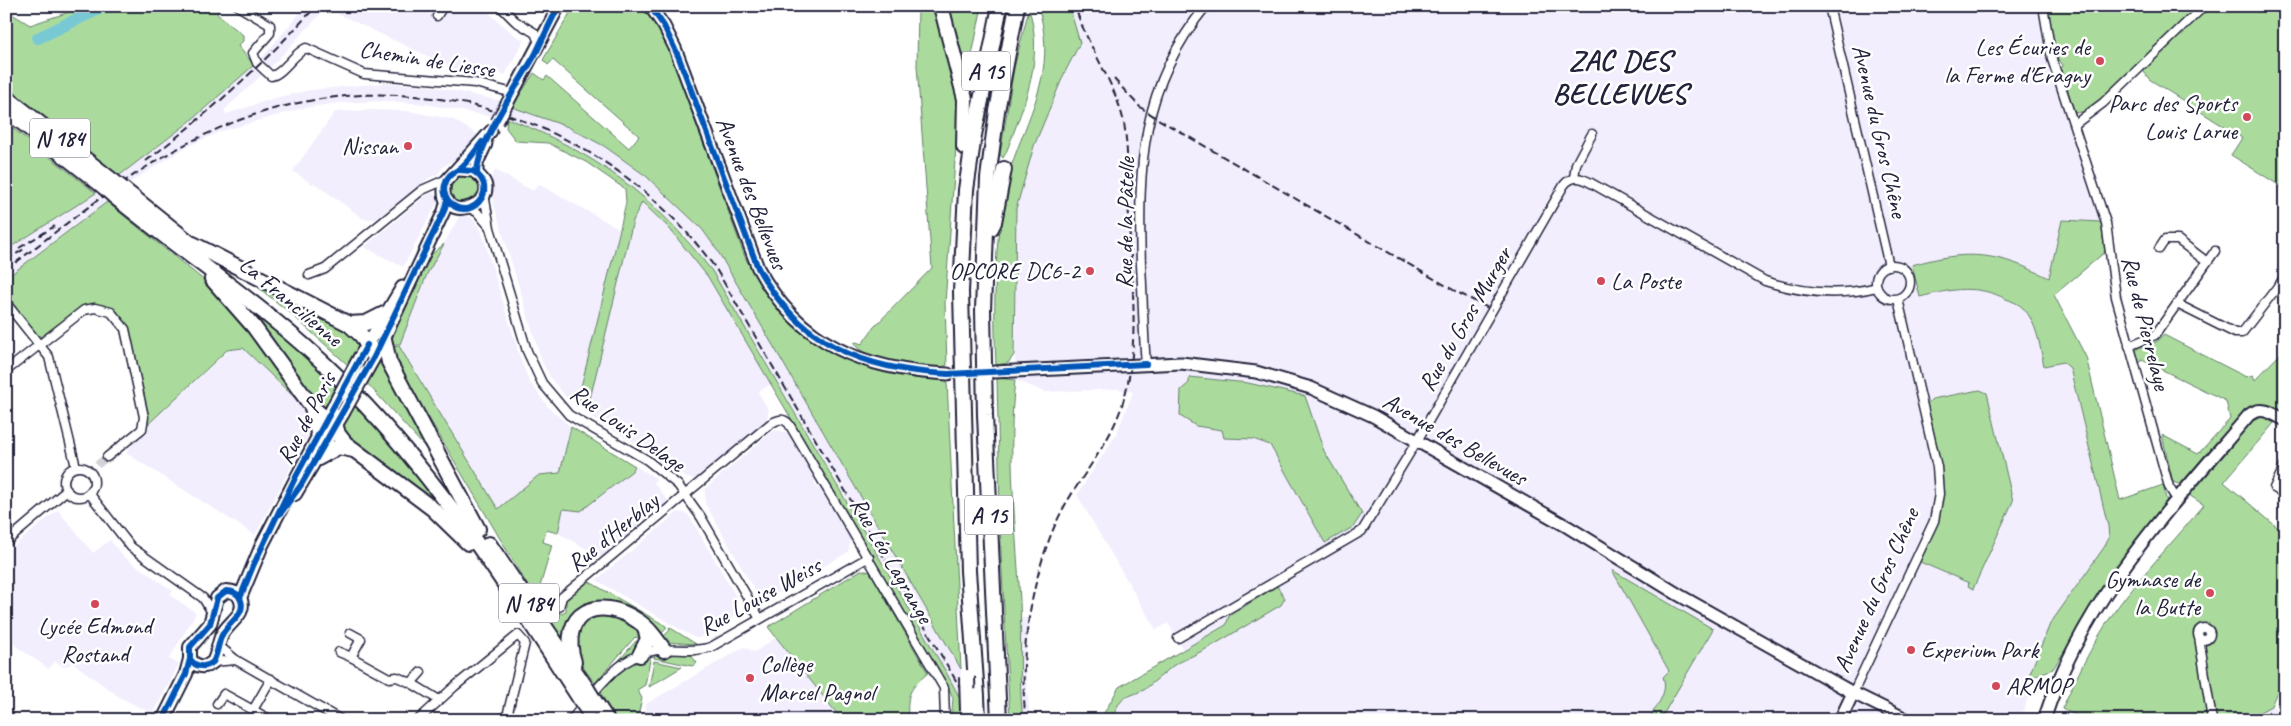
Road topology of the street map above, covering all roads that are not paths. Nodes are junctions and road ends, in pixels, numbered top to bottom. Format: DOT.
graph roads {
  1 [pos="238,6"];
  2 [pos="443,6"];
  3 [pos="559,6"];
  4 [pos="567,6"];
  5 [pos="650,6"];
  6 [pos="941,6"];
  7 [pos="1000,6"];
  8 [pos="1017,6"];
  9 [pos="1206,6"];
  10 [pos="1828,6"];
  11 [pos="2043,6"];
  12 [pos="2204,6"];
  13 [pos="501,7"];
  14 [pos="437,16"];
  15 [pos="539,46"];
  16 [pos="6,97"];
  17 [pos="511,97"];
  18 [pos="6,110"];
  19 [pos="2075,124"];
  20 [pos="494,127"];
  21 [pos="1592,134"];
  22 [pos="1004,169"];
  23 [pos="459,170"];
  24 [pos="476,173"];
  25 [pos="1574,178"];
  26 [pos="447,180"];
  27 [pos="434,186"];
  28 [pos="113,188"];
  29 [pos="966,190"];
  30 [pos="484,194"];
  31 [pos="446,196"];
  32 [pos="465,208"];
  33 [pos="490,228"];
  34 [pos="986,235"];
  35 [pos="430,241"];
  36 [pos="191,249"];
  37 [pos="2159,250"];
  38 [pos="2215,251"];
  39 [pos="2208,262"];
  40 [pos="1889,266"];
  41 [pos="415,269"];
  42 [pos="309,275"];
  43 [pos="2285,278"];
  44 [pos="1876,287"];
  45 [pos="1898,299"];
  46 [pos="6,303"];
  47 [pos="2177,304"];
  48 [pos="384,314"];
  49 [pos="350,324"];
  50 [pos="40,346"];
  51 [pos="2129,346"];
  52 [pos="369,355"];
  53 [pos="1146,364"];
  54 [pos="7,368"];
  55 [pos="994,372"];
  56 [pos="948,374"];
  57 [pos="312,407"];
  58 [pos="336,414"];
  59 [pos="2285,420"];
  60 [pos="789,424"];
  61 [pos="318,433"];
  62 [pos="1416,441"];
  63 [pos="354,450"];
  64 [pos="107,457"];
  65 [pos="318,458"];
  66 [pos="97,465"];
  67 [pos="2285,465"];
  68 [pos="76,467"];
  69 [pos="90,471"];
  70 [pos="67,490"];
  71 [pos="89,493"];
  72 [pos="2285,494"];
  73 [pos="686,496"];
  74 [pos="2177,500"];
  75 [pos="280,514"];
  76 [pos="478,528"];
  77 [pos="6,542"];
  78 [pos="262,546"];
  79 [pos="870,557"];
  80 [pos="495,570"];
  81 [pos="224,593"];
  82 [pos="203,598"];
  83 [pos="240,598"];
  84 [pos="559,607"];
  85 [pos="214,614"];
  86 [pos="760,619"];
  87 [pos="645,626"];
  88 [pos="350,633"];
  89 [pos="2199,637"];
  90 [pos="1178,638"];
  91 [pos="972,642"];
  92 [pos="218,645"];
  93 [pos="664,650"];
  94 [pos="339,652"];
  95 [pos="640,654"];
  96 [pos="351,657"];
  97 [pos="190,659"];
  98 [pos="236,660"];
  99 [pos="209,664"];
  100 [pos="421,672"];
  101 [pos="579,677"];
  102 [pos="271,679"];
  103 [pos="411,683"];
  104 [pos="1853,693"];
  105 [pos="584,694"];
  106 [pos="439,700"];
  107 [pos="217,704"];
  108 [pos="253,710"];
  109 [pos="593,712"];
  110 [pos="972,717"];
  111 [pos="163,720"];
  112 [pos="171,720"];
  113 [pos="271,720"];
  114 [pos="341,720"];
  115 [pos="418,720"];
  116 [pos="506,720"];
  117 [pos="571,720"];
  118 [pos="607,720"];
  119 [pos="945,720"];
  120 [pos="999,720"];
  121 [pos="1840,720"];
  122 [pos="1908,720"];
  123 [pos="2044,720"];
  124 [pos="2212,720"];
  1 -- 17 [label="street, Chemin de Liesse"];
  2 -- 14 [label="street"];
  3 -- 15 [label="street"];
  4 -- 15 [label="street"];
  5 -- 56 [label="street, Avenue des Bellevues"];
  6 -- 29 [label="highway"];
  7 -- 29 [label="highway, A 15"];
  8 -- 34 [label="highway, A 15"];
  9 -- 53 [label="street, Rue de la Pâtelle"];
  10 -- 40 [label="street, Avenue du Gros Chêne"];
  11 -- 19 [label="street, Rue de Pierrelaye"];
  12 -- 19 [label="street"];
  13 -- 15 [label="street"];
  15 -- 17 [label="street"];
  16 -- 28 [label="highway, La Francilienne / N 184"];
  17 -- 20 [label="street, bridge"];
  18 -- 28 [label="highway, La Francilienne / N 184"];
  19 -- 51 [label="street, Rue de Pierrelaye"];
  20 -- 23 [label="street"];
  20 -- 24 [label="street"];
  21 -- 25 [label="street, Rue du Gros Murger"];
  22 -- 34 [label="highway"];
  23 -- 24 [label="street"];
  23 -- 26 [label="street"];
  24 -- 30 [label="street"];
  25 -- 44 [label="street"];
  25 -- 62 [label="street, Rue du Gros Murger"];
  26 -- 27 [label="street"];
  26 -- 31 [label="street, Rue de Paris"];
  27 -- 31 [label="street"];
  27 -- 42 [label="street"];
  28 -- 36 [label="highway, La Francilienne / N 184"];
  29 -- 91 [label="highway, A 15"];
  30 -- 32 [label="street, Rue de Paris"];
  30 -- 33 [label="street, Rue Louis Delage"];
  31 -- 32 [label="street"];
  31 -- 35 [label="street, Rue de Paris"];
  32 -- 33 [label="street"];
  32 -- 35 [label="street, Rue de Paris"];
  33 -- 73 [label="street, Rue Louis Delage"];
  34 -- 120 [label="highway, A 15"];
  35 -- 41 [label="street, Rue de Paris"];
  36 -- 49 [label="highway"];
  36 -- 57 [label="highway"];
  36 -- 76 [label="highway, La Francilienne / N 184"];
  36 -- 80 [label="highway, La Francilienne / N 184"];
  37 -- 39 [label="street"];
  38 -- 39 [label="street"];
  39 -- 47 [label="street"];
  40 -- 44 [label="street"];
  40 -- 45 [label="street"];
  41 -- 48 [label="street, Rue de Paris"];
  41 -- 52 [label="street, Rue de Paris"];
  43 -- 47 [label="street"];
  44 -- 45 [label="street"];
  45 -- 104 [label="street, Avenue du Gros Chêne"];
  46 -- 50 [label="street"];
  47 -- 51 [label="street"];
  48 -- 49 [label="highway"];
  48 -- 52 [label="street, Rue de Paris"];
  49 -- 52 [label="highway"];
  50 -- 54 [label="street"];
  50 -- 64 [label="street"];
  50 -- 68 [label="street"];
  51 -- 74 [label="street, Rue de Pierrelaye"];
  52 -- 58 [label="main road, Rue de Paris, bridge"];
  52 -- 58 [label="main road, Rue de Paris, bridge"];
  52 -- 76 [label="highway"];
  53 -- 55 [label="street, Avenue des Bellevues"];
  53 -- 62 [label="street, Avenue des Bellevues"];
  57 -- 58 [label="highway"];
  57 -- 61 [label="highway"];
  58 -- 61 [label="main road, Rue de Paris"];
  58 -- 63 [label="highway"];
  58 -- 65 [label="main road, Rue de Paris"];
  59 -- 74 [label="street"];
  60 -- 73 [label="street, Rue d'Herblay"];
  60 -- 79 [label="street, Rue Léo Lagrange"];
  61 -- 75 [label="main road, Rue de Paris"];
  62 -- 90 [label="street, Rue du Gros Murger"];
  62 -- 104 [label="street, Avenue des Bellevues"];
  63 -- 65 [label="highway"];
  63 -- 80 [label="highway"];
  65 -- 75 [label="main road, Rue de Paris"];
  66 -- 69 [label="street"];
  67 -- 72 [label="street"];
  68 -- 69 [label="street"];
  68 -- 70 [label="street"];
  69 -- 71 [label="street"];
  70 -- 71 [label="street"];
  70 -- 77 [label="street"];
  71 -- 82 [label="street"];
  73 -- 84 [label="street, Rue d'Herblay"];
  73 -- 86 [label="street, Rue Louis Delage"];
  74 -- 123 [label="street"];
  75 -- 78 [label="main road, Rue de Paris"];
  76 -- 101 [label="highway, La Francilienne / N 184"];
  78 -- 81 [label="main road, Rue de Paris"];
  78 -- 83 [label="main road, Rue de Paris"];
  79 -- 86 [label="street, Rue Louise Weiss"];
  79 -- 119 [label="street, Rue Léo Lagrange"];
  80 -- 105 [label="highway, La Francilienne / N 184"];
  81 -- 82 [label="street"];
  81 -- 83 [label="main road"];
  81 -- 85 [label="main road, Rue de Paris"];
  82 -- 85 [label="street"];
  83 -- 92 [label="main road, Rue de Paris"];
  85 -- 97 [label="main road, Rue de Paris"];
  86 -- 93 [label="street, Rue Louise Weiss"];
  87 -- 93 [label="highway"];
  87 -- 95 [label="highway"];
  87 -- 101 [label="highway"];
  88 -- 96 [label="street"];
  89 -- 124 [label="street"];
  91 -- 110 [label="highway, bridge"];
  91 -- 110 [label="highway, A 15, bridge"];
  92 -- 98 [label="street"];
  92 -- 99 [label="main road, Rue de Paris"];
  93 -- 95 [label="street, Rue Louise Weiss"];
  94 -- 96 [label="street"];
  95 -- 117 [label="street, Rue Louise Weiss"];
  96 -- 103 [label="street"];
  97 -- 99 [label="main road"];
  97 -- 111 [label="main road, Rue de Paris"];
  98 -- 99 [label="street"];
  98 -- 102 [label="street"];
  99 -- 112 [label="main road, Rue de Paris"];
  100 -- 103 [label="street"];
  101 -- 105 [label="highway, La Francilienne / N 184"];
  102 -- 108 [label="street"];
  102 -- 114 [label="street"];
  103 -- 106 [label="street"];
  104 -- 121 [label="street, Avenue du Gros Chêne"];
  104 -- 122 [label="street, Avenue des Bellevues"];
  105 -- 109 [label="highway, La Francilienne / N 184, bridge"];
  106 -- 115 [label="street"];
  106 -- 116 [label="street"];
  107 -- 108 [label="street"];
  108 -- 113 [label="street"];
  109 -- 118 [label="highway, La Francilienne / N 184"];
}
